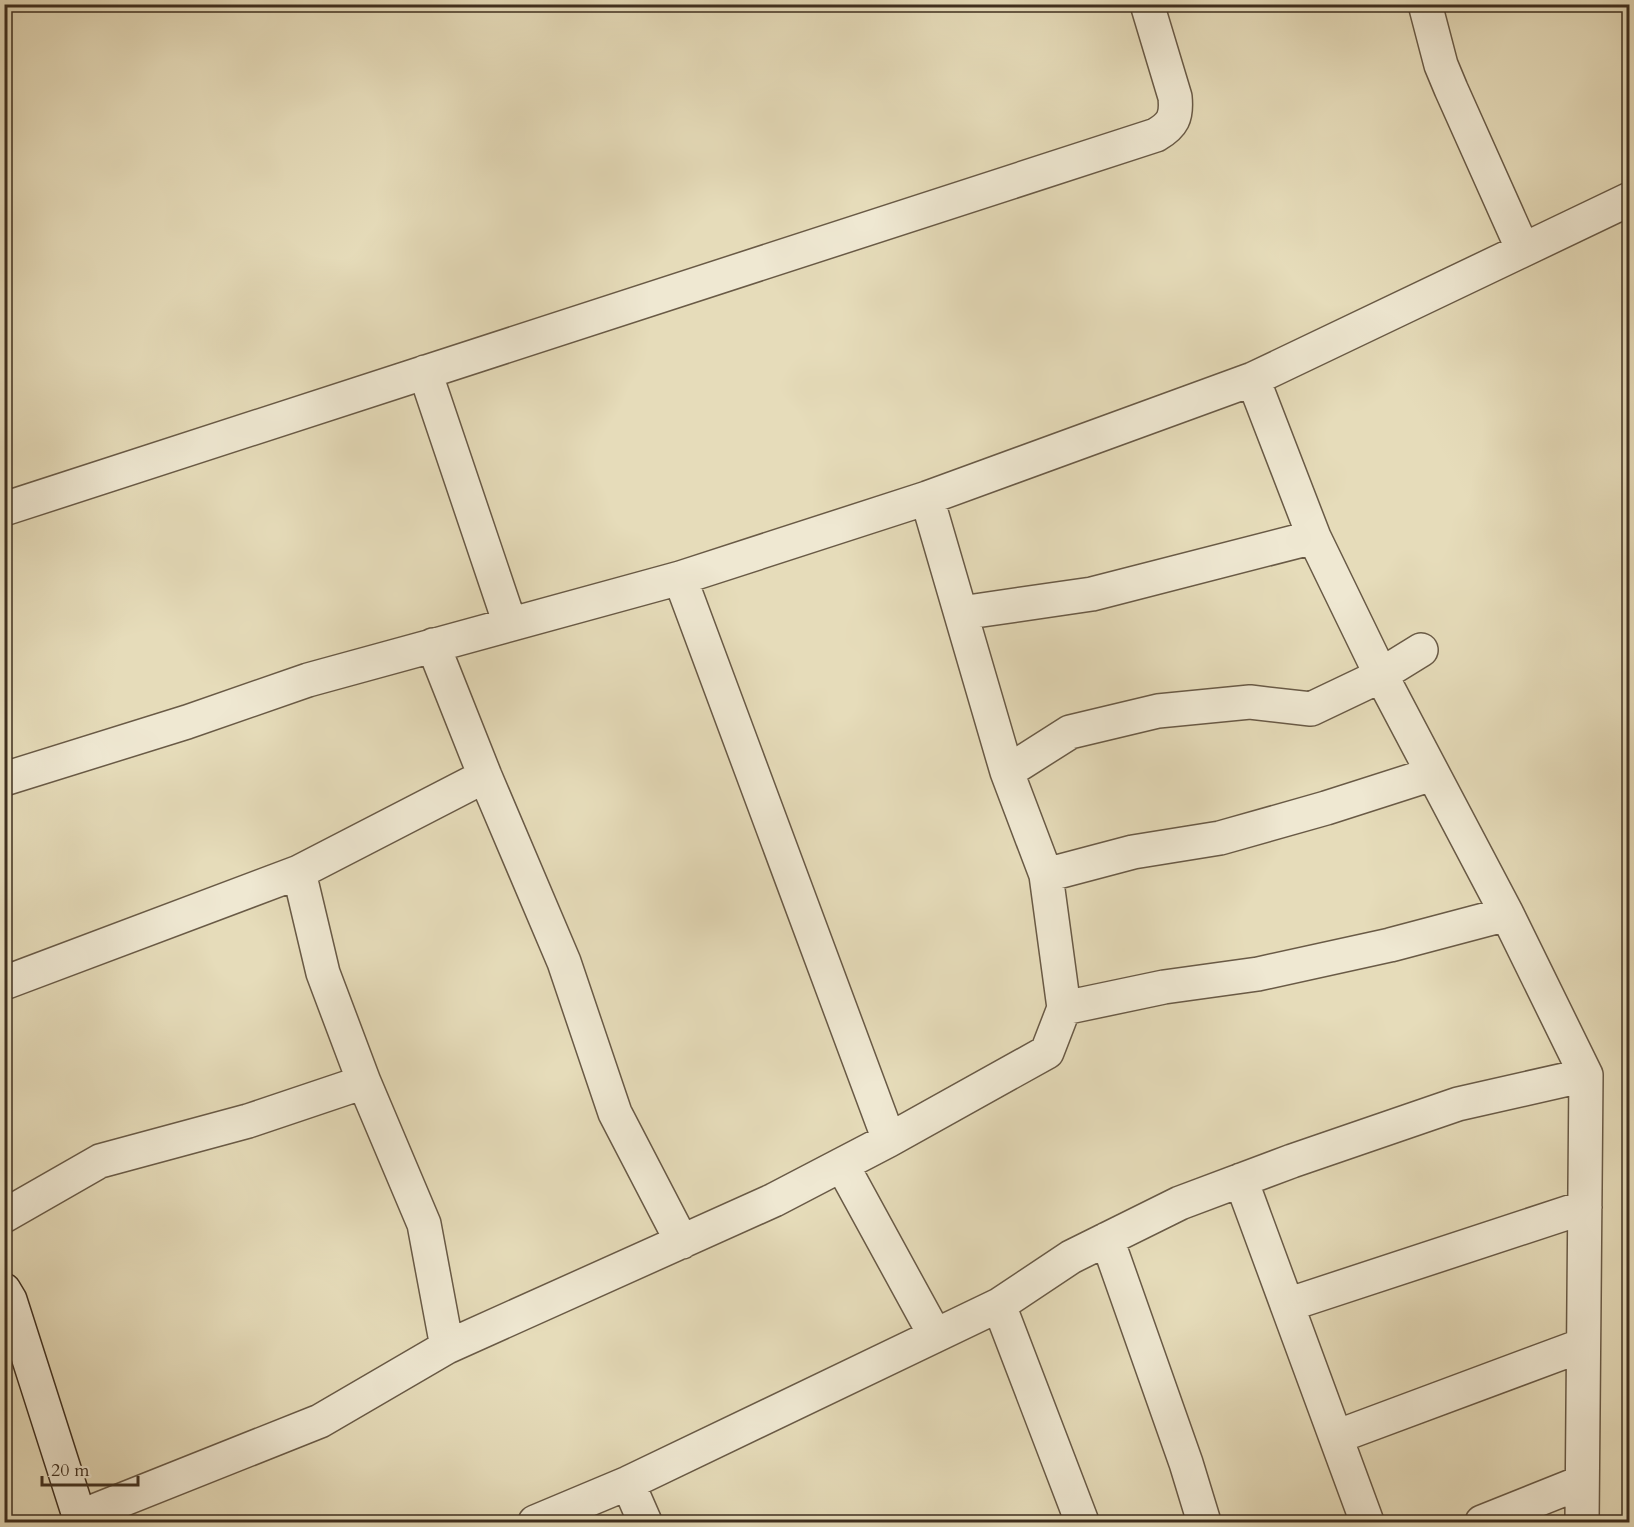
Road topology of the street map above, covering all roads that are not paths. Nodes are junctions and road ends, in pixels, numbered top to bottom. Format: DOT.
graph roads {
  1 [pos="1147,4"];
  2 [pos="1425,4"];
  3 [pos="1629,199"];
  4 [pos="1523,250"];
  5 [pos="425,372"];
  6 [pos="1252,379"];
  7 [pos="927,498"];
  8 [pos="4,509"];
  9 [pos="1314,537"];
  10 [pos="680,578"];
  11 [pos="961,613"];
  12 [pos="510,624"];
  13 [pos="433,645"];
  14 [pos="1420,650"];
  15 [pos="1381,675"];
  16 [pos="1006,772"];
  17 [pos="1432,774"];
  18 [pos="485,776"];
  19 [pos="4,779"];
  20 [pos="299,872"];
  21 [pos="1046,875"];
  22 [pos="1507,914"];
  23 [pos="4,983"];
  24 [pos="1064,1008"];
  25 [pos="1586,1075"];
  26 [pos="364,1082"];
  27 [pos="889,1140"];
  28 [pos="842,1165"];
  29 [pos="1241,1180"];
  30 [pos="1585,1207"];
  31 [pos="4,1216"];
  32 [pos="1107,1239"];
  33 [pos="682,1242"];
  34 [pos="6,1298"];
  35 [pos="999,1305"];
  36 [pos="1287,1305"];
  37 [pos="935,1335"];
  38 [pos="1583,1345"];
  39 [pos="447,1347"];
  40 [pos="1336,1437"];
  41 [pos="1582,1482"];
  42 [pos="628,1483"];
  43 [pos="80,1520"];
  44 [pos="535,1522"];
  45 [pos="645,1522"];
  46 [pos="1082,1522"];
  47 [pos="1204,1522"];
  48 [pos="1367,1522"];
  49 [pos="1482,1522"];
  50 [pos="1582,1522"];
  1 -- 5 [label="street"];
  2 -- 4 [label="street"];
  3 -- 4 [label="street"];
  4 -- 6 [label="street"];
  5 -- 8 [label="street"];
  5 -- 12 [label="street"];
  6 -- 7 [label="street"];
  6 -- 9 [label="street"];
  7 -- 10 [label="street"];
  7 -- 11 [label="street"];
  9 -- 11 [label="street"];
  9 -- 15 [label="street"];
  10 -- 12 [label="street"];
  10 -- 27 [label="street"];
  11 -- 16 [label="street"];
  12 -- 13 [label="street"];
  13 -- 18 [label="street"];
  13 -- 19 [label="street"];
  14 -- 15 [label="street"];
  15 -- 16 [label="street"];
  15 -- 17 [label="street"];
  16 -- 21 [label="street"];
  17 -- 21 [label="street"];
  17 -- 22 [label="street"];
  18 -- 20 [label="street"];
  18 -- 33 [label="street"];
  20 -- 23 [label="street"];
  20 -- 26 [label="street"];
  21 -- 24 [label="street"];
  22 -- 24 [label="street"];
  22 -- 25 [label="street"];
  24 -- 27 [label="street"];
  25 -- 29 [label="street"];
  25 -- 30 [label="street"];
  26 -- 31 [label="street"];
  26 -- 39 [label="street"];
  27 -- 28 [label="street"];
  28 -- 33 [label="street"];
  28 -- 37 [label="street"];
  29 -- 32 [label="street"];
  29 -- 36 [label="street"];
  30 -- 36 [label="street"];
  30 -- 38 [label="street"];
  32 -- 35 [label="street"];
  32 -- 47 [label="street"];
  33 -- 39 [label="street"];
  34 -- 43 [label="street"];
  35 -- 37 [label="street"];
  35 -- 46 [label="street"];
  36 -- 40 [label="street"];
  37 -- 42 [label="street"];
  38 -- 40 [label="street"];
  38 -- 41 [label="street"];
  39 -- 43 [label="street"];
  40 -- 48 [label="street"];
  41 -- 49 [label="street"];
  41 -- 50 [label="street"];
  42 -- 44 [label="street"];
  42 -- 45 [label="street"];
}
